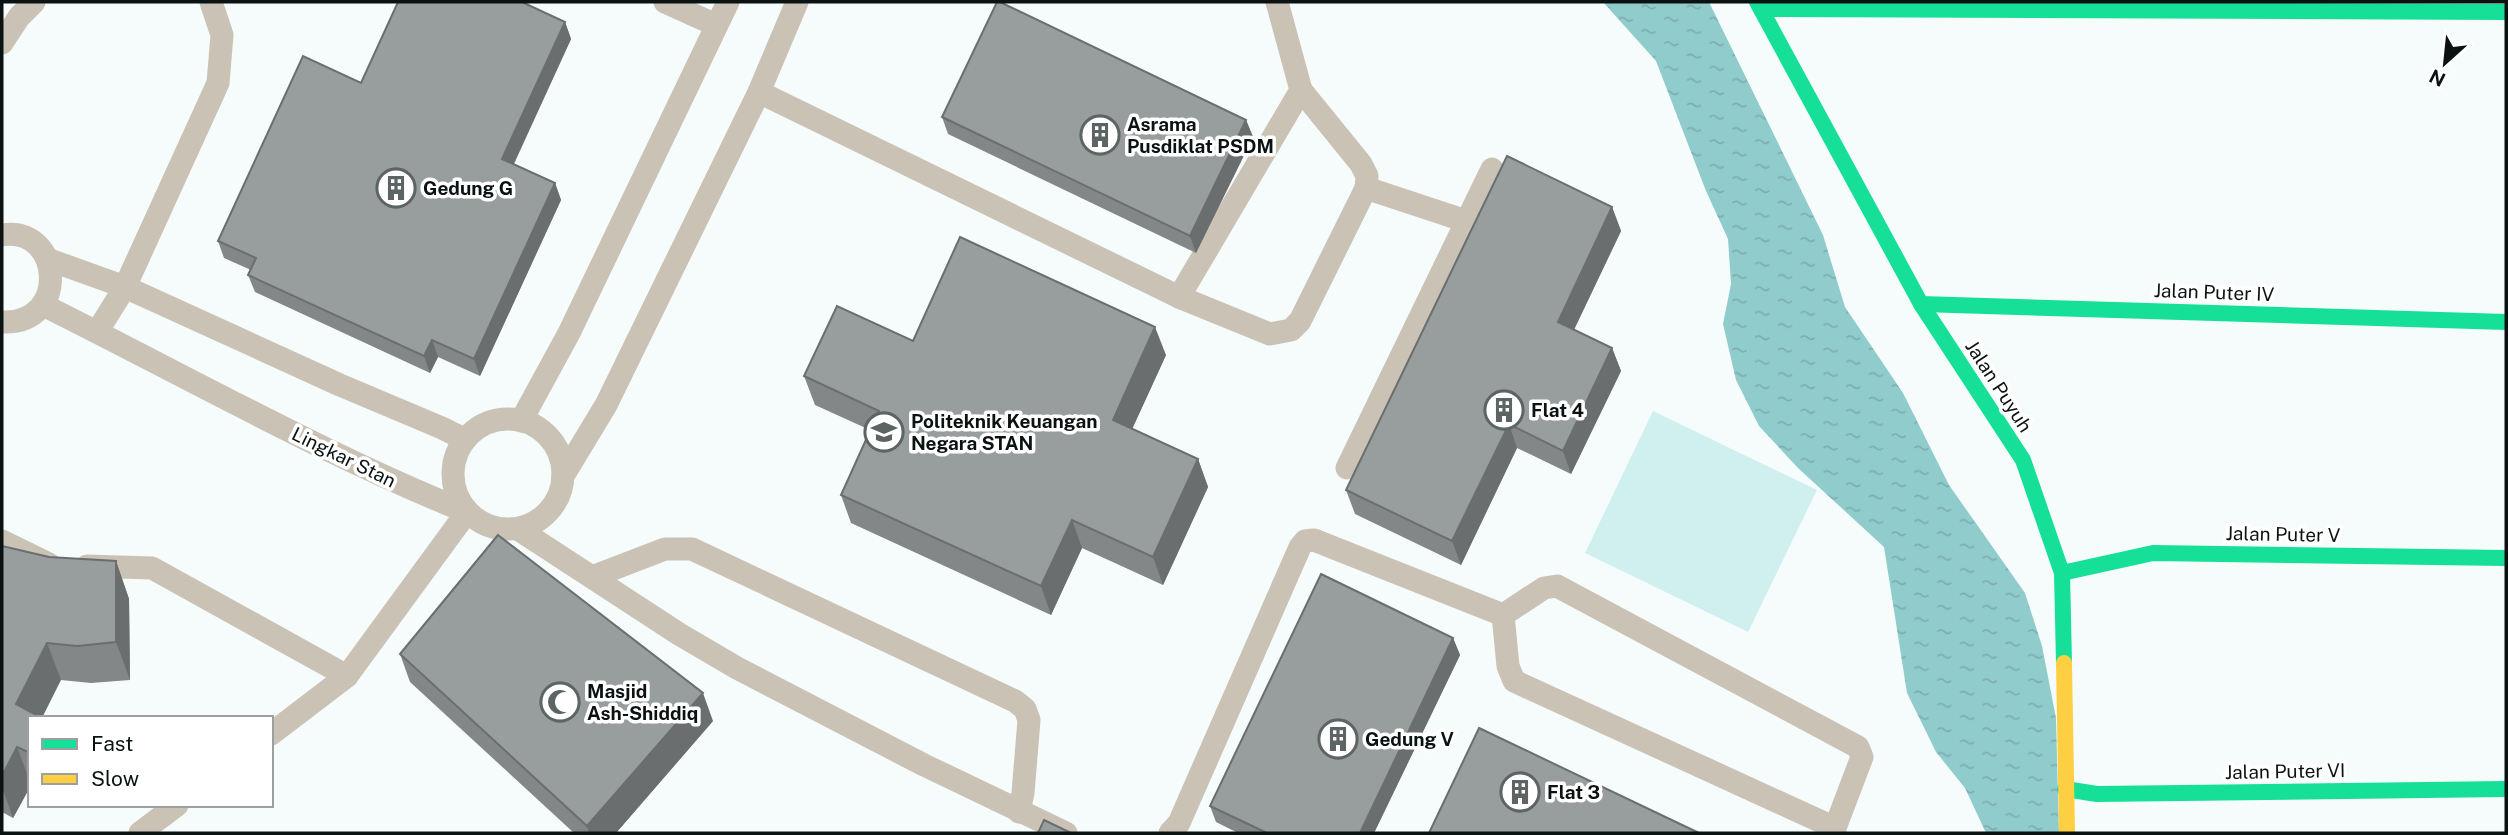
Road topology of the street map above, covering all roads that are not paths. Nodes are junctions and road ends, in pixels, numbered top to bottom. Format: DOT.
graph roads {
  1 [pos="34,2"];
  2 [pos="211,2"];
  3 [pos="665,2"];
  4 [pos="728,2"];
  5 [pos="797,2"];
  6 [pos="1278,2"];
  7 [pos="1759,5"];
  8 [pos="2506,12"];
  9 [pos="716,25"];
  10 [pos="3,41"];
  11 [pos="1301,90"];
  12 [pos="759,92"];
  13 [pos="1492,169"];
  14 [pos="1366,188"];
  15 [pos="1466,221"];
  16 [pos="2,235"];
  17 [pos="47,259"];
  18 [pos="125,287"];
  19 [pos="1179,297"];
  20 [pos="1921,304"];
  21 [pos="43,305"];
  22 [pos="2,322"];
  23 [pos="2506,322"];
  24 [pos="97,332"];
  25 [pos="521,421"];
  26 [pos="464,439"];
  27 [pos="1347,468"];
  28 [pos="563,476"];
  29 [pos="467,512"];
  30 [pos="518,529"];
  31 [pos="2,541"];
  32 [pos="2506,558"];
  33 [pos="2062,573"];
  34 [pos="592,577"];
  35 [pos="1503,615"];
  36 [pos="347,676"];
  37 [pos="273,732"];
  38 [pos="2065,789"];
  39 [pos="2506,789"];
  40 [pos="174,807"];
  41 [pos="1019,812"];
  42 [pos="1057,831"];
  43 [pos="1835,831"];
  44 [pos="140,833"];
  45 [pos="1170,833"];
  46 [pos="2067,833"];
  1 -- 10 [label="lane"];
  2 -- 18 [label="lane"];
  3 -- 9 [label="lane"];
  4 -- 9 [label="lane"];
  5 -- 12 [label="lane"];
  6 -- 11 [label="lane"];
  7 -- 8 [label="street"];
  7 -- 20 [label="street, Jalan Puyuh"];
  9 -- 25 [label="lane"];
  11 -- 14 [label="lane"];
  11 -- 19 [label="lane"];
  12 -- 19 [label="lane"];
  12 -- 28 [label="lane"];
  13 -- 15 [label="lane"];
  14 -- 15 [label="lane"];
  14 -- 19 [label="lane"];
  15 -- 27 [label="lane"];
  16 -- 17 [label="lane"];
  17 -- 18 [label="lane"];
  17 -- 21 [label="lane"];
  18 -- 24 [label="lane"];
  18 -- 26 [label="lane"];
  20 -- 23 [label="street, Jalan Puter IV"];
  20 -- 33 [label="street, Jalan Puyuh"];
  21 -- 22 [label="lane"];
  21 -- 24 [label="lane, Lingkar Stan"];
  24 -- 29 [label="lane, Lingkar Stan"];
  25 -- 26 [label="lane"];
  25 -- 28 [label="lane"];
  26 -- 29 [label="lane"];
  28 -- 30 [label="lane"];
  29 -- 30 [label="lane"];
  29 -- 36 [label="lane"];
  30 -- 34 [label="lane"];
  31 -- 36 [label="lane"];
  32 -- 33 [label="street, Jalan Puter V"];
  33 -- 38 [label="street, Jalan Puyuh"];
  34 -- 41 [label="lane"];
  34 -- 41 [label="lane"];
  35 -- 43 [label="lane"];
  35 -- 43 [label="lane"];
  35 -- 45 [label="lane"];
  36 -- 37 [label="lane"];
  38 -- 39 [label="street, Jalan Puter VI"];
  38 -- 46 [label="street, Jalan Puyuh"];
  40 -- 44 [label="lane"];
  41 -- 42 [label="lane"];
}
